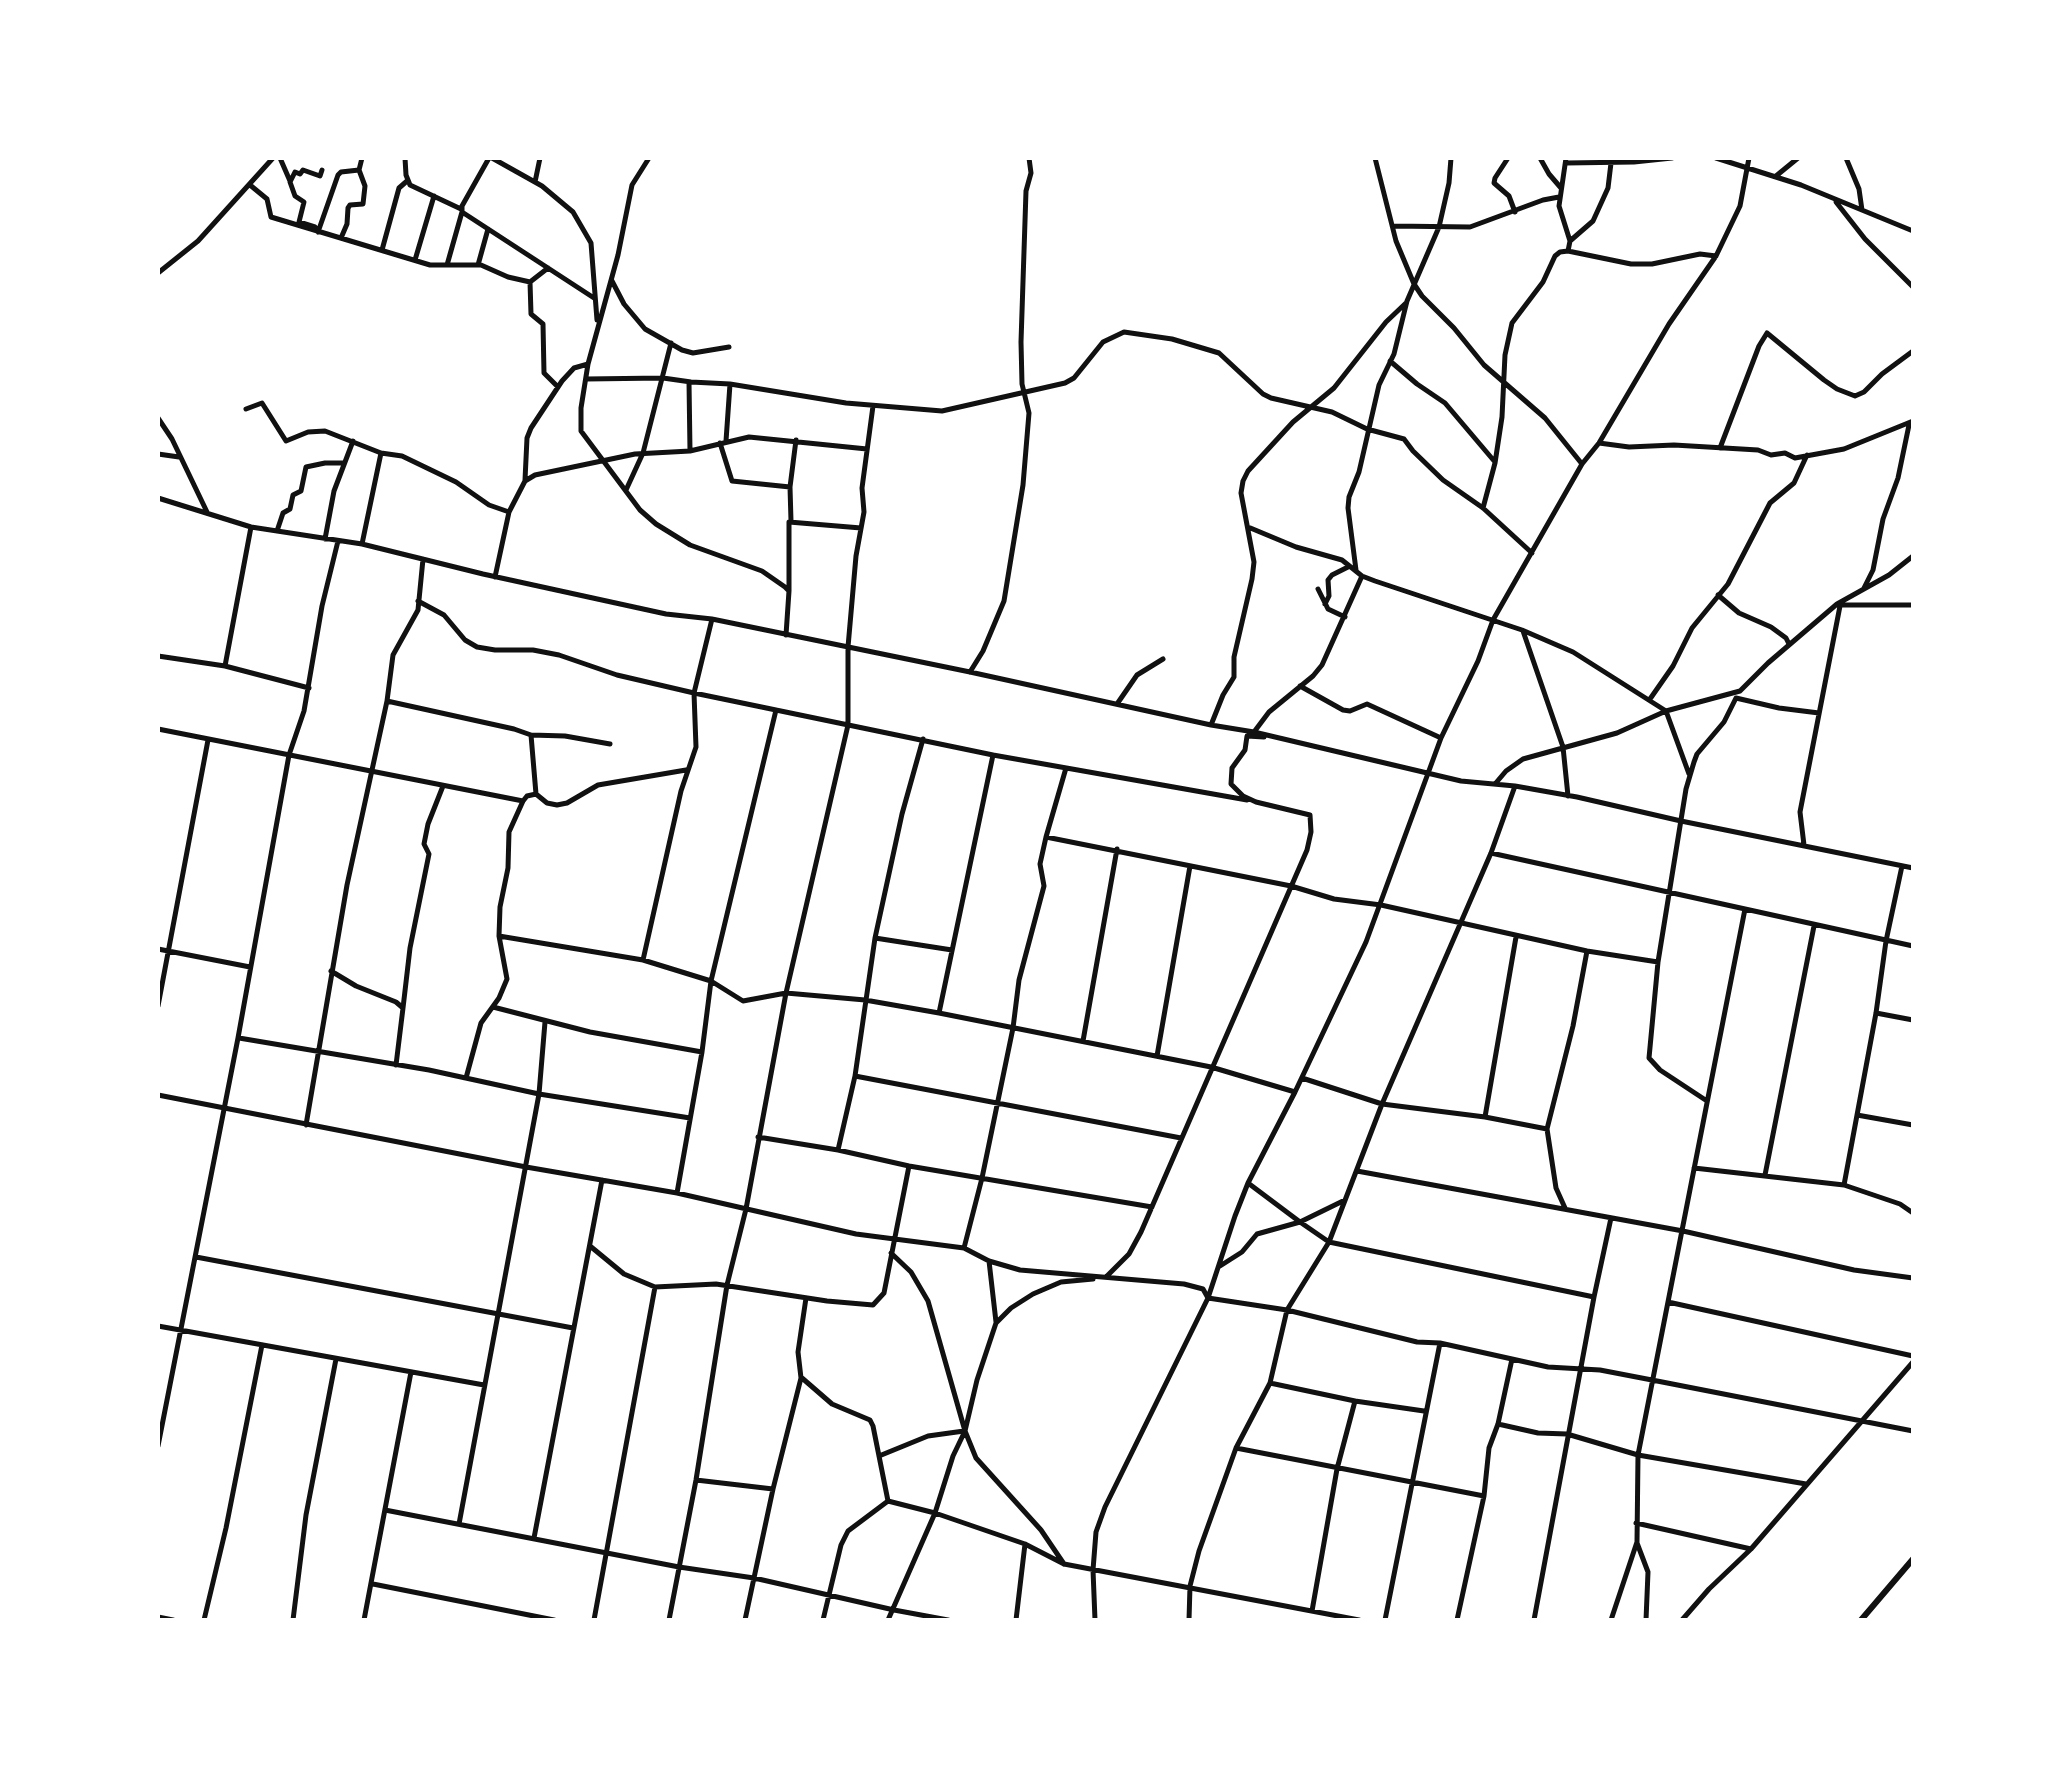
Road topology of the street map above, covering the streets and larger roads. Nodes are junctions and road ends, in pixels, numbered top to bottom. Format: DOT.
graph roads {
  1 [pos="273,158"];
  2 [pos="280,158"];
  3 [pos="362,158"];
  4 [pos="405,158"];
  5 [pos="491,158"];
  6 [pos="540,158"];
  7 [pos="649,158"];
  8 [pos="1029,158"];
  9 [pos="1375,158"];
  10 [pos="1451,158"];
  11 [pos="1508,158"];
  12 [pos="1540,158"];
  13 [pos="1672,158"];
  14 [pos="1716,158"];
  15 [pos="1749,158"];
  16 [pos="1798,158"];
  17 [pos="1846,158"];
  18 [pos="1566,160"];
  19 [pos="1611,163"];
  20 [pos="1746,166"];
  21 [pos="322,170"];
  22 [pos="359,170"];
  23 [pos="1776,176"];
  24 [pos="407,181"];
  25 [pos="290,182"];
  26 [pos="535,182"];
  27 [pos="250,185"];
  28 [pos="1561,188"];
  29 [pos="434,196"];
  30 [pos="1559,197"];
  31 [pos="1836,201"];
  32 [pos="1862,210"];
  33 [pos="462,211"];
  34 [pos="1515,212"];
  35 [pos="1393,226"];
  36 [pos="1439,227"];
  37 [pos="488,229"];
  38 [pos="1913,231"];
  39 [pos="318,232"];
  40 [pos="341,238"];
  41 [pos="1570,241"];
  42 [pos="382,251"];
  43 [pos="1568,251"];
  44 [pos="1716,256"];
  45 [pos="415,260"];
  46 [pos="447,265"];
  47 [pos="478,265"];
  48 [pos="548,268"];
  49 [pos="158,273"];
  50 [pos="612,281"];
  51 [pos="530,282"];
  52 [pos="1414,284"];
  53 [pos="1913,287"];
  54 [pos="594,298"];
  55 [pos="1406,303"];
  56 [pos="598,326"];
  57 [pos="671,343"];
  58 [pos="729,347"];
  59 [pos="1913,351"];
  60 [pos="1390,361"];
  61 [pos="588,364"];
  62 [pos="663,378"];
  63 [pos="586,379"];
  64 [pos="689,382"];
  65 [pos="1504,382"];
  66 [pos="730,384"];
  67 [pos="558,387"];
  68 [pos="1024,390"];
  69 [pos="873,406"];
  70 [pos="1313,407"];
  71 [pos="246,409"];
  72 [pos="158,418"];
  73 [pos="1911,423"];
  74 [pos="1367,429"];
  75 [pos="796,440"];
  76 [pos="353,441"];
  77 [pos="723,442"];
  78 [pos="1599,443"];
  79 [pos="1720,448"];
  80 [pos="867,449"];
  81 [pos="690,451"];
  82 [pos="381,453"];
  83 [pos="643,453"];
  84 [pos="158,454"];
  85 [pos="1807,455"];
  86 [pos="180,457"];
  87 [pos="603,461"];
  88 [pos="344,463"];
  89 [pos="1495,463"];
  90 [pos="1582,464"];
  91 [pos="525,481"];
  92 [pos="790,487"];
  93 [pos="626,490"];
  94 [pos="158,498"];
  95 [pos="1483,508"];
  96 [pos="207,512"];
  97 [pos="509,512"];
  98 [pos="791,521"];
  99 [pos="251,527"];
  100 [pos="1248,527"];
  101 [pos="861,528"];
  102 [pos="277,531"];
  103 [pos="325,539"];
  104 [pos="338,541"];
  105 [pos="362,544"];
  106 [pos="1532,553"];
  107 [pos="1913,556"];
  108 [pos="423,559"];
  109 [pos="1348,567"];
  110 [pos="1356,571"];
  111 [pos="1362,576"];
  112 [pos="495,577"];
  113 [pos="1318,589"];
  114 [pos="1864,589"];
  115 [pos="789,591"];
  116 [pos="1718,595"];
  117 [pos="418,601"];
  118 [pos="1325,604"];
  119 [pos="1838,605"];
  120 [pos="1913,605"];
  121 [pos="1345,617"];
  122 [pos="712,619"];
  123 [pos="1493,620"];
  124 [pos="1522,630"];
  125 [pos="786,635"];
  126 [pos="1789,644"];
  127 [pos="848,647"];
  128 [pos="158,656"];
  129 [pos="1163,659"];
  130 [pos="225,666"];
  131 [pos="970,672"];
  132 [pos="1300,686"];
  133 [pos="309,688"];
  134 [pos="1740,691"];
  135 [pos="694,693"];
  136 [pos="1736,698"];
  137 [pos="1650,699"];
  138 [pos="387,701"];
  139 [pos="1117,704"];
  140 [pos="776,710"];
  141 [pos="1666,711"];
  142 [pos="1819,713"];
  143 [pos="848,725"];
  144 [pos="1211,725"];
  145 [pos="158,729"];
  146 [pos="1254,732"];
  147 [pos="531,735"];
  148 [pos="1273,737"];
  149 [pos="1441,738"];
  150 [pos="923,739"];
  151 [pos="208,740"];
  152 [pos="610,744"];
  153 [pos="1563,747"];
  154 [pos="289,755"];
  155 [pos="993,755"];
  156 [pos="1066,768"];
  157 [pos="686,770"];
  158 [pos="371,773"];
  159 [pos="1428,774"];
  160 [pos="1690,776"];
  161 [pos="1494,785"];
  162 [pos="443,786"];
  163 [pos="1515,786"];
  164 [pos="536,794"];
  165 [pos="1568,796"];
  166 [pos="523,801"];
  167 [pos="1256,802"];
  168 [pos="1681,821"];
  169 [pos="1046,837"];
  170 [pos="1804,846"];
  171 [pos="1117,849"];
  172 [pos="1491,853"];
  173 [pos="1190,866"];
  174 [pos="1902,866"];
  175 [pos="1913,868"];
  176 [pos="1291,886"];
  177 [pos="1671,892"];
  178 [pos="1381,905"];
  179 [pos="1745,909"];
  180 [pos="1461,923"];
  181 [pos="1814,926"];
  182 [pos="499,936"];
  183 [pos="1516,937"];
  184 [pos="875,938"];
  185 [pos="1886,941"];
  186 [pos="1913,946"];
  187 [pos="158,949"];
  188 [pos="952,950"];
  189 [pos="169,951"];
  190 [pos="1587,951"];
  191 [pos="643,960"];
  192 [pos="1658,962"];
  193 [pos="250,967"];
  194 [pos="331,971"];
  195 [pos="711,981"];
  196 [pos="786,993"];
  197 [pos="865,1000"];
  198 [pos="158,1006"];
  199 [pos="493,1007"];
  200 [pos="403,1008"];
  201 [pos="939,1013"];
  202 [pos="1876,1013"];
  203 [pos="1913,1020"];
  204 [pos="545,1022"];
  205 [pos="1013,1028"];
  206 [pos="238,1038"];
  207 [pos="1083,1042"];
  208 [pos="317,1052"];
  209 [pos="702,1052"];
  210 [pos="1157,1056"];
  211 [pos="396,1065"];
  212 [pos="1211,1067"];
  213 [pos="855,1076"];
  214 [pos="466,1078"];
  215 [pos="1302,1078"];
  216 [pos="1295,1092"];
  217 [pos="539,1094"];
  218 [pos="158,1095"];
  219 [pos="1707,1101"];
  220 [pos="997,1103"];
  221 [pos="1382,1104"];
  222 [pos="224,1110"];
  223 [pos="1857,1115"];
  224 [pos="1485,1117"];
  225 [pos="690,1118"];
  226 [pos="306,1125"];
  227 [pos="1913,1125"];
  228 [pos="1547,1129"];
  229 [pos="758,1137"];
  230 [pos="1181,1138"];
  231 [pos="838,1150"];
  232 [pos="909,1166"];
  233 [pos="526,1167"];
  234 [pos="1694,1168"];
  235 [pos="1357,1171"];
  236 [pos="1765,1175"];
  237 [pos="982,1178"];
  238 [pos="602,1180"];
  239 [pos="1248,1183"];
  240 [pos="1844,1185"];
  241 [pos="677,1193"];
  242 [pos="1346,1200"];
  243 [pos="1152,1207"];
  244 [pos="1565,1208"];
  245 [pos="746,1209"];
  246 [pos="1913,1213"];
  247 [pos="1611,1218"];
  248 [pos="1300,1222"];
  249 [pos="1683,1231"];
  250 [pos="894,1238"];
  251 [pos="1329,1242"];
  252 [pos="590,1246"];
  253 [pos="964,1248"];
  254 [pos="891,1253"];
  255 [pos="196,1257"];
  256 [pos="989,1261"];
  257 [pos="1218,1267"];
  258 [pos="1106,1277"];
  259 [pos="1913,1278"];
  260 [pos="727,1285"];
  261 [pos="655,1287"];
  262 [pos="1594,1297"];
  263 [pos="806,1298"];
  264 [pos="1208,1298"];
  265 [pos="1668,1302"];
  266 [pos="1287,1310"];
  267 [pos="499,1314"];
  268 [pos="996,1323"];
  269 [pos="158,1326"];
  270 [pos="573,1328"];
  271 [pos="182,1329"];
  272 [pos="1440,1343"];
  273 [pos="262,1345"];
  274 [pos="336,1359"];
  275 [pos="1512,1359"];
  276 [pos="1913,1359"];
  277 [pos="1581,1370"];
  278 [pos="411,1372"];
  279 [pos="801,1378"];
  280 [pos="1652,1380"];
  281 [pos="1270,1383"];
  282 [pos="484,1385"];
  283 [pos="1355,1401"];
  284 [pos="1424,1411"];
  285 [pos="1864,1419"];
  286 [pos="1498,1424"];
  287 [pos="965,1431"];
  288 [pos="1913,1431"];
  289 [pos="1567,1434"];
  290 [pos="158,1446"];
  291 [pos="1236,1448"];
  292 [pos="1638,1455"];
  293 [pos="879,1456"];
  294 [pos="1337,1469"];
  295 [pos="696,1480"];
  296 [pos="1411,1482"];
  297 [pos="1807,1484"];
  298 [pos="773,1489"];
  299 [pos="1484,1496"];
  300 [pos="888,1501"];
  301 [pos="385,1510"];
  302 [pos="935,1513"];
  303 [pos="1636,1523"];
  304 [pos="459,1524"];
  305 [pos="534,1538"];
  306 [pos="1637,1542"];
  307 [pos="1025,1544"];
  308 [pos="1751,1549"];
  309 [pos="606,1553"];
  310 [pos="1913,1559"];
  311 [pos="1064,1564"];
  312 [pos="679,1567"];
  313 [pos="1093,1570"];
  314 [pos="754,1578"];
  315 [pos="373,1584"];
  316 [pos="1190,1586"];
  317 [pos="829,1595"];
  318 [pos="894,1610"];
  319 [pos="1312,1611"];
  320 [pos="158,1617"];
  321 [pos="173,1620"];
  322 [pos="204,1620"];
  323 [pos="293,1620"];
  324 [pos="364,1620"];
  325 [pos="554,1620"];
  326 [pos="594,1620"];
  327 [pos="669,1620"];
  328 [pos="745,1620"];
  329 [pos="823,1620"];
  330 [pos="888,1620"];
  331 [pos="948,1620"];
  332 [pos="1016,1620"];
  333 [pos="1095,1620"];
  334 [pos="1189,1620"];
  335 [pos="1359,1620"];
  336 [pos="1385,1620"];
  337 [pos="1457,1620"];
  338 [pos="1534,1620"];
  339 [pos="1611,1620"];
  340 [pos="1646,1620"];
  341 [pos="1682,1620"];
  342 [pos="1861,1620"];
  1 -- 27 [label="street"];
  2 -- 25 [label="street"];
  3 -- 22 [label="street"];
  4 -- 24 [label="street"];
  5 -- 26 [label="street"];
  5 -- 33 [label="street"];
  6 -- 26 [label="street"];
  7 -- 50 [label="street"];
  8 -- 68 [label="street"];
  9 -- 35 [label="street"];
  10 -- 36 [label="street"];
  11 -- 34 [label="street"];
  12 -- 28 [label="street"];
  13 -- 19 [label="street"];
  14 -- 20 [label="street"];
  15 -- 20 [label="street"];
  16 -- 23 [label="street"];
  17 -- 32 [label="street"];
  18 -- 19 [label="street"];
  18 -- 28 [label="street"];
  19 -- 41 [label="street"];
  20 -- 23 [label="street"];
  20 -- 44 [label="street"];
  21 -- 25 [label="street"];
  22 -- 39 [label="street"];
  22 -- 40 [label="street"];
  23 -- 31 [label="street"];
  24 -- 29 [label="street"];
  24 -- 42 [label="street"];
  25 -- 39 [label="street"];
  26 -- 54 [label="street"];
  27 -- 39 [label="street"];
  27 -- 49 [label="street"];
  28 -- 30 [label="street"];
  29 -- 33 [label="street"];
  29 -- 45 [label="street"];
  30 -- 34 [label="street"];
  30 -- 41 [label="street"];
  31 -- 32 [label="street"];
  31 -- 53 [label="street"];
  32 -- 38 [label="street"];
  33 -- 37 [label="street"];
  33 -- 46 [label="street"];
  34 -- 36 [label="street"];
  35 -- 36 [label="street"];
  35 -- 52 [label="street"];
  36 -- 52 [label="street"];
  37 -- 47 [label="street"];
  37 -- 48 [label="street"];
  39 -- 40 [label="street"];
  40 -- 42 [label="street"];
  41 -- 43 [label="street"];
  42 -- 45 [label="street"];
  43 -- 44 [label="street"];
  43 -- 65 [label="street"];
  44 -- 78 [label="street"];
  45 -- 46 [label="street"];
  46 -- 47 [label="street"];
  47 -- 51 [label="street"];
  48 -- 51 [label="street"];
  48 -- 54 [label="street"];
  50 -- 56 [label="street"];
  50 -- 57 [label="street"];
  51 -- 67 [label="street"];
  52 -- 55 [label="street"];
  52 -- 65 [label="street"];
  54 -- 56 [label="street"];
  55 -- 60 [label="street"];
  55 -- 70 [label="street"];
  56 -- 61 [label="street"];
  57 -- 58 [label="street"];
  57 -- 62 [label="street"];
  59 -- 79 [label="street"];
  60 -- 74 [label="street"];
  60 -- 89 [label="street"];
  61 -- 63 [label="street"];
  61 -- 67 [label="street"];
  62 -- 63 [label="street"];
  62 -- 64 [label="street"];
  62 -- 83 [label="street"];
  63 -- 87 [label="street"];
  64 -- 66 [label="street"];
  64 -- 81 [label="street"];
  65 -- 89 [label="street"];
  65 -- 90 [label="street"];
  66 -- 69 [label="street"];
  66 -- 77 [label="street"];
  67 -- 91 [label="street"];
  68 -- 69 [label="street"];
  68 -- 70 [label="street"];
  68 -- 131 [label="street"];
  69 -- 80 [label="street"];
  70 -- 74 [label="street"];
  70 -- 100 [label="street"];
  71 -- 76 [label="street"];
  72 -- 86 [label="street"];
  73 -- 85 [label="street"];
  73 -- 114 [label="street"];
  74 -- 95 [label="street"];
  74 -- 110 [label="street"];
  75 -- 77 [label="street"];
  75 -- 80 [label="street"];
  75 -- 92 [label="street"];
  76 -- 82 [label="street"];
  76 -- 88 [label="street"];
  77 -- 81 [label="street"];
  77 -- 92 [label="street"];
  78 -- 79 [label="street"];
  78 -- 90 [label="street"];
  79 -- 85 [label="street"];
  80 -- 101 [label="street"];
  81 -- 83 [label="street"];
  82 -- 97 [label="street"];
  82 -- 105 [label="street"];
  83 -- 87 [label="street"];
  83 -- 93 [label="street"];
  84 -- 86 [label="street"];
  85 -- 116 [label="street"];
  86 -- 96 [label="street"];
  87 -- 91 [label="street"];
  87 -- 93 [label="street"];
  88 -- 102 [label="street"];
  88 -- 103 [label="street"];
  89 -- 95 [label="street"];
  90 -- 106 [label="street"];
  91 -- 97 [label="street"];
  92 -- 98 [label="street"];
  93 -- 115 [label="street"];
  94 -- 96 [label="street"];
  95 -- 106 [label="street"];
  96 -- 99 [label="street"];
  97 -- 112 [label="street"];
  98 -- 101 [label="street"];
  98 -- 115 [label="street"];
  99 -- 102 [label="street"];
  99 -- 130 [label="street"];
  100 -- 109 [label="street"];
  100 -- 144 [label="street"];
  101 -- 127 [label="street"];
  102 -- 103 [label="street"];
  103 -- 104 [label="street"];
  104 -- 105 [label="street"];
  104 -- 133 [label="street"];
  105 -- 108 [label="street"];
  106 -- 123 [label="street"];
  107 -- 114 [label="street"];
  108 -- 112 [label="street"];
  108 -- 117 [label="street"];
  109 -- 110 [label="street"];
  109 -- 118 [label="street"];
  110 -- 111 [label="street"];
  111 -- 121 [label="street"];
  111 -- 123 [label="street"];
  112 -- 122 [label="street"];
  113 -- 118 [label="street"];
  114 -- 119 [label="street"];
  115 -- 125 [label="street"];
  116 -- 126 [label="street"];
  116 -- 137 [label="street"];
  117 -- 135 [label="street"];
  117 -- 138 [label="street"];
  118 -- 121 [label="street"];
  119 -- 120 [label="street"];
  119 -- 126 [label="street"];
  119 -- 142 [label="street"];
  121 -- 132 [label="street"];
  122 -- 125 [label="street"];
  122 -- 135 [label="street"];
  123 -- 124 [label="street"];
  123 -- 149 [label="street"];
  124 -- 137 [label="street"];
  124 -- 153 [label="street"];
  125 -- 127 [label="street"];
  126 -- 134 [label="street"];
  127 -- 131 [label="street"];
  127 -- 143 [label="street"];
  128 -- 130 [label="street"];
  129 -- 139 [label="street"];
  130 -- 133 [label="street"];
  131 -- 139 [label="street"];
  132 -- 146 [label="street"];
  132 -- 149 [label="street"];
  133 -- 154 [label="street"];
  134 -- 136 [label="street"];
  134 -- 141 [label="street"];
  135 -- 140 [label="street"];
  135 -- 157 [label="street"];
  136 -- 142 [label="street"];
  136 -- 160 [label="street"];
  137 -- 141 [label="street"];
  138 -- 147 [label="street"];
  138 -- 158 [label="street"];
  139 -- 144 [label="street"];
  140 -- 143 [label="street"];
  140 -- 195 [label="street"];
  141 -- 153 [label="street"];
  141 -- 160 [label="street"];
  142 -- 170 [label="street"];
  143 -- 150 [label="street"];
  143 -- 196 [label="street"];
  144 -- 146 [label="street"];
  145 -- 151 [label="street"];
  146 -- 148 [label="street"];
  147 -- 152 [label="street"];
  147 -- 164 [label="street"];
  148 -- 159 [label="street"];
  148 -- 167 [label="street"];
  149 -- 159 [label="street"];
  150 -- 155 [label="street"];
  150 -- 184 [label="street"];
  151 -- 154 [label="street"];
  151 -- 189 [label="street"];
  153 -- 161 [label="street"];
  153 -- 165 [label="street"];
  154 -- 158 [label="street"];
  154 -- 193 [label="street"];
  155 -- 156 [label="street"];
  155 -- 188 [label="street"];
  156 -- 167 [label="street"];
  156 -- 169 [label="street"];
  157 -- 164 [label="street"];
  157 -- 191 [label="street"];
  158 -- 162 [label="street"];
  158 -- 194 [label="street"];
  159 -- 161 [label="street"];
  159 -- 178 [label="street"];
  160 -- 168 [label="street"];
  161 -- 163 [label="street"];
  162 -- 166 [label="street"];
  162 -- 200 [label="street"];
  163 -- 165 [label="street"];
  163 -- 172 [label="street"];
  164 -- 166 [label="street"];
  165 -- 168 [label="street"];
  166 -- 182 [label="street"];
  167 -- 176 [label="street"];
  168 -- 170 [label="street"];
  168 -- 177 [label="street"];
  169 -- 171 [label="street"];
  169 -- 205 [label="street"];
  170 -- 174 [label="street"];
  171 -- 173 [label="street"];
  171 -- 207 [label="street"];
  172 -- 177 [label="street"];
  172 -- 180 [label="street"];
  173 -- 176 [label="street"];
  173 -- 210 [label="street"];
  174 -- 175 [label="street"];
  174 -- 185 [label="street"];
  176 -- 178 [label="street"];
  176 -- 212 [label="street"];
  177 -- 179 [label="street"];
  177 -- 192 [label="street"];
  178 -- 180 [label="street"];
  178 -- 215 [label="street"];
  179 -- 181 [label="street"];
  179 -- 219 [label="street"];
  180 -- 183 [label="street"];
  180 -- 221 [label="street"];
  181 -- 185 [label="street"];
  181 -- 236 [label="street"];
  182 -- 191 [label="street"];
  182 -- 199 [label="street"];
  183 -- 190 [label="street"];
  183 -- 224 [label="street"];
  184 -- 188 [label="street"];
  184 -- 197 [label="street"];
  185 -- 186 [label="street"];
  185 -- 202 [label="street"];
  187 -- 189 [label="street"];
  188 -- 201 [label="street"];
  189 -- 193 [label="street"];
  189 -- 198 [label="street"];
  190 -- 192 [label="street"];
  190 -- 228 [label="street"];
  191 -- 195 [label="street"];
  192 -- 219 [label="street"];
  193 -- 206 [label="street"];
  194 -- 200 [label="street"];
  194 -- 208 [label="street"];
  195 -- 196 [label="street"];
  195 -- 209 [label="street"];
  196 -- 197 [label="street"];
  196 -- 229 [label="street"];
  197 -- 201 [label="street"];
  197 -- 213 [label="street"];
  199 -- 204 [label="street"];
  199 -- 214 [label="street"];
  200 -- 211 [label="street"];
  201 -- 205 [label="street"];
  202 -- 203 [label="street"];
  202 -- 223 [label="street"];
  204 -- 209 [label="street"];
  204 -- 217 [label="street"];
  205 -- 207 [label="street"];
  205 -- 220 [label="street"];
  206 -- 208 [label="street"];
  206 -- 222 [label="street"];
  207 -- 210 [label="street"];
  208 -- 211 [label="street"];
  208 -- 226 [label="street"];
  209 -- 225 [label="street"];
  210 -- 212 [label="street"];
  211 -- 214 [label="street"];
  212 -- 216 [label="street"];
  212 -- 230 [label="street"];
  213 -- 220 [label="street"];
  213 -- 231 [label="street"];
  214 -- 217 [label="street"];
  215 -- 216 [label="street"];
  215 -- 221 [label="street"];
  216 -- 239 [label="street"];
  217 -- 225 [label="street"];
  217 -- 233 [label="street"];
  218 -- 222 [label="street"];
  219 -- 234 [label="street"];
  220 -- 230 [label="street"];
  220 -- 237 [label="street"];
  221 -- 224 [label="street"];
  221 -- 235 [label="street"];
  222 -- 226 [label="street"];
  222 -- 255 [label="street"];
  223 -- 227 [label="street"];
  223 -- 240 [label="street"];
  224 -- 228 [label="street"];
  225 -- 241 [label="street"];
  226 -- 233 [label="street"];
  228 -- 244 [label="street"];
  229 -- 231 [label="street"];
  229 -- 245 [label="street"];
  230 -- 243 [label="street"];
  231 -- 232 [label="street"];
  232 -- 237 [label="street"];
  232 -- 250 [label="street"];
  233 -- 238 [label="street"];
  233 -- 267 [label="street"];
  234 -- 236 [label="street"];
  234 -- 249 [label="street"];
  235 -- 242 [label="street"];
  235 -- 244 [label="street"];
  236 -- 240 [label="street"];
  237 -- 243 [label="street"];
  237 -- 253 [label="street"];
  238 -- 241 [label="street"];
  238 -- 252 [label="street"];
  239 -- 248 [label="street"];
  239 -- 257 [label="street"];
  240 -- 246 [label="street"];
  241 -- 245 [label="street"];
  242 -- 248 [label="street"];
  242 -- 251 [label="street"];
  243 -- 258 [label="street"];
  244 -- 247 [label="street"];
  245 -- 250 [label="street"];
  245 -- 260 [label="street"];
  247 -- 249 [label="street"];
  247 -- 262 [label="street"];
  248 -- 251 [label="street"];
  248 -- 257 [label="street"];
  249 -- 259 [label="street"];
  249 -- 265 [label="street"];
  250 -- 253 [label="street"];
  250 -- 254 [label="street"];
  251 -- 262 [label="street"];
  251 -- 266 [label="street"];
  252 -- 261 [label="street"];
  252 -- 270 [label="street"];
  253 -- 256 [label="street"];
  254 -- 263 [label="street"];
  254 -- 287 [label="street"];
  255 -- 267 [label="street"];
  255 -- 271 [label="street"];
  256 -- 258 [label="street"];
  256 -- 268 [label="street"];
  257 -- 264 [label="street"];
  258 -- 264 [label="street"];
  258 -- 268 [label="street"];
  260 -- 261 [label="street"];
  260 -- 263 [label="street"];
  260 -- 295 [label="street"];
  261 -- 309 [label="street"];
  262 -- 277 [label="street"];
  263 -- 279 [label="street"];
  264 -- 266 [label="street"];
  264 -- 313 [label="street"];
  265 -- 276 [label="street"];
  265 -- 280 [label="street"];
  266 -- 272 [label="street"];
  266 -- 281 [label="street"];
  267 -- 270 [label="street"];
  267 -- 282 [label="street"];
  268 -- 287 [label="street"];
  269 -- 271 [label="street"];
  270 -- 305 [label="street"];
  271 -- 273 [label="street"];
  271 -- 290 [label="street"];
  272 -- 275 [label="street"];
  272 -- 284 [label="street"];
  273 -- 274 [label="street"];
  273 -- 322 [label="street"];
  274 -- 278 [label="street"];
  274 -- 323 [label="street"];
  275 -- 277 [label="street"];
  275 -- 286 [label="street"];
  276 -- 285 [label="street"];
  277 -- 280 [label="street"];
  277 -- 289 [label="street"];
  278 -- 282 [label="street"];
  278 -- 301 [label="street"];
  279 -- 293 [label="street"];
  279 -- 298 [label="street"];
  280 -- 285 [label="street"];
  280 -- 292 [label="street"];
  281 -- 283 [label="street"];
  281 -- 291 [label="street"];
  282 -- 304 [label="street"];
  283 -- 284 [label="street"];
  283 -- 294 [label="street"];
  284 -- 296 [label="street"];
  285 -- 288 [label="street"];
  285 -- 297 [label="street"];
  286 -- 289 [label="street"];
  286 -- 299 [label="street"];
  287 -- 293 [label="street"];
  287 -- 302 [label="street"];
  287 -- 311 [label="street"];
  289 -- 292 [label="street"];
  289 -- 338 [label="street"];
  291 -- 294 [label="street"];
  291 -- 316 [label="street"];
  292 -- 297 [label="street"];
  292 -- 303 [label="street"];
  293 -- 300 [label="street"];
  294 -- 296 [label="street"];
  294 -- 319 [label="street"];
  295 -- 298 [label="street"];
  295 -- 312 [label="street"];
  296 -- 299 [label="street"];
  296 -- 336 [label="street"];
  297 -- 308 [label="street"];
  298 -- 314 [label="street"];
  299 -- 337 [label="street"];
  300 -- 302 [label="street"];
  300 -- 317 [label="street"];
  301 -- 304 [label="street"];
  301 -- 315 [label="street"];
  302 -- 307 [label="street"];
  302 -- 318 [label="street"];
  303 -- 306 [label="street"];
  303 -- 308 [label="street"];
  304 -- 305 [label="street"];
  305 -- 309 [label="street"];
  306 -- 339 [label="street"];
  306 -- 340 [label="street"];
  307 -- 311 [label="street"];
  307 -- 332 [label="street"];
  308 -- 341 [label="street"];
  309 -- 312 [label="street"];
  309 -- 326 [label="street"];
  310 -- 342 [label="street"];
  311 -- 313 [label="street"];
  312 -- 314 [label="street"];
  312 -- 327 [label="street"];
  313 -- 316 [label="street"];
  313 -- 333 [label="street"];
  314 -- 317 [label="street"];
  314 -- 328 [label="street"];
  315 -- 324 [label="street"];
  315 -- 325 [label="street"];
  316 -- 319 [label="street"];
  316 -- 334 [label="street"];
  317 -- 318 [label="street"];
  317 -- 329 [label="street"];
  318 -- 330 [label="street"];
  318 -- 331 [label="street"];
  319 -- 335 [label="street"];
  320 -- 321 [label="street"];
}
